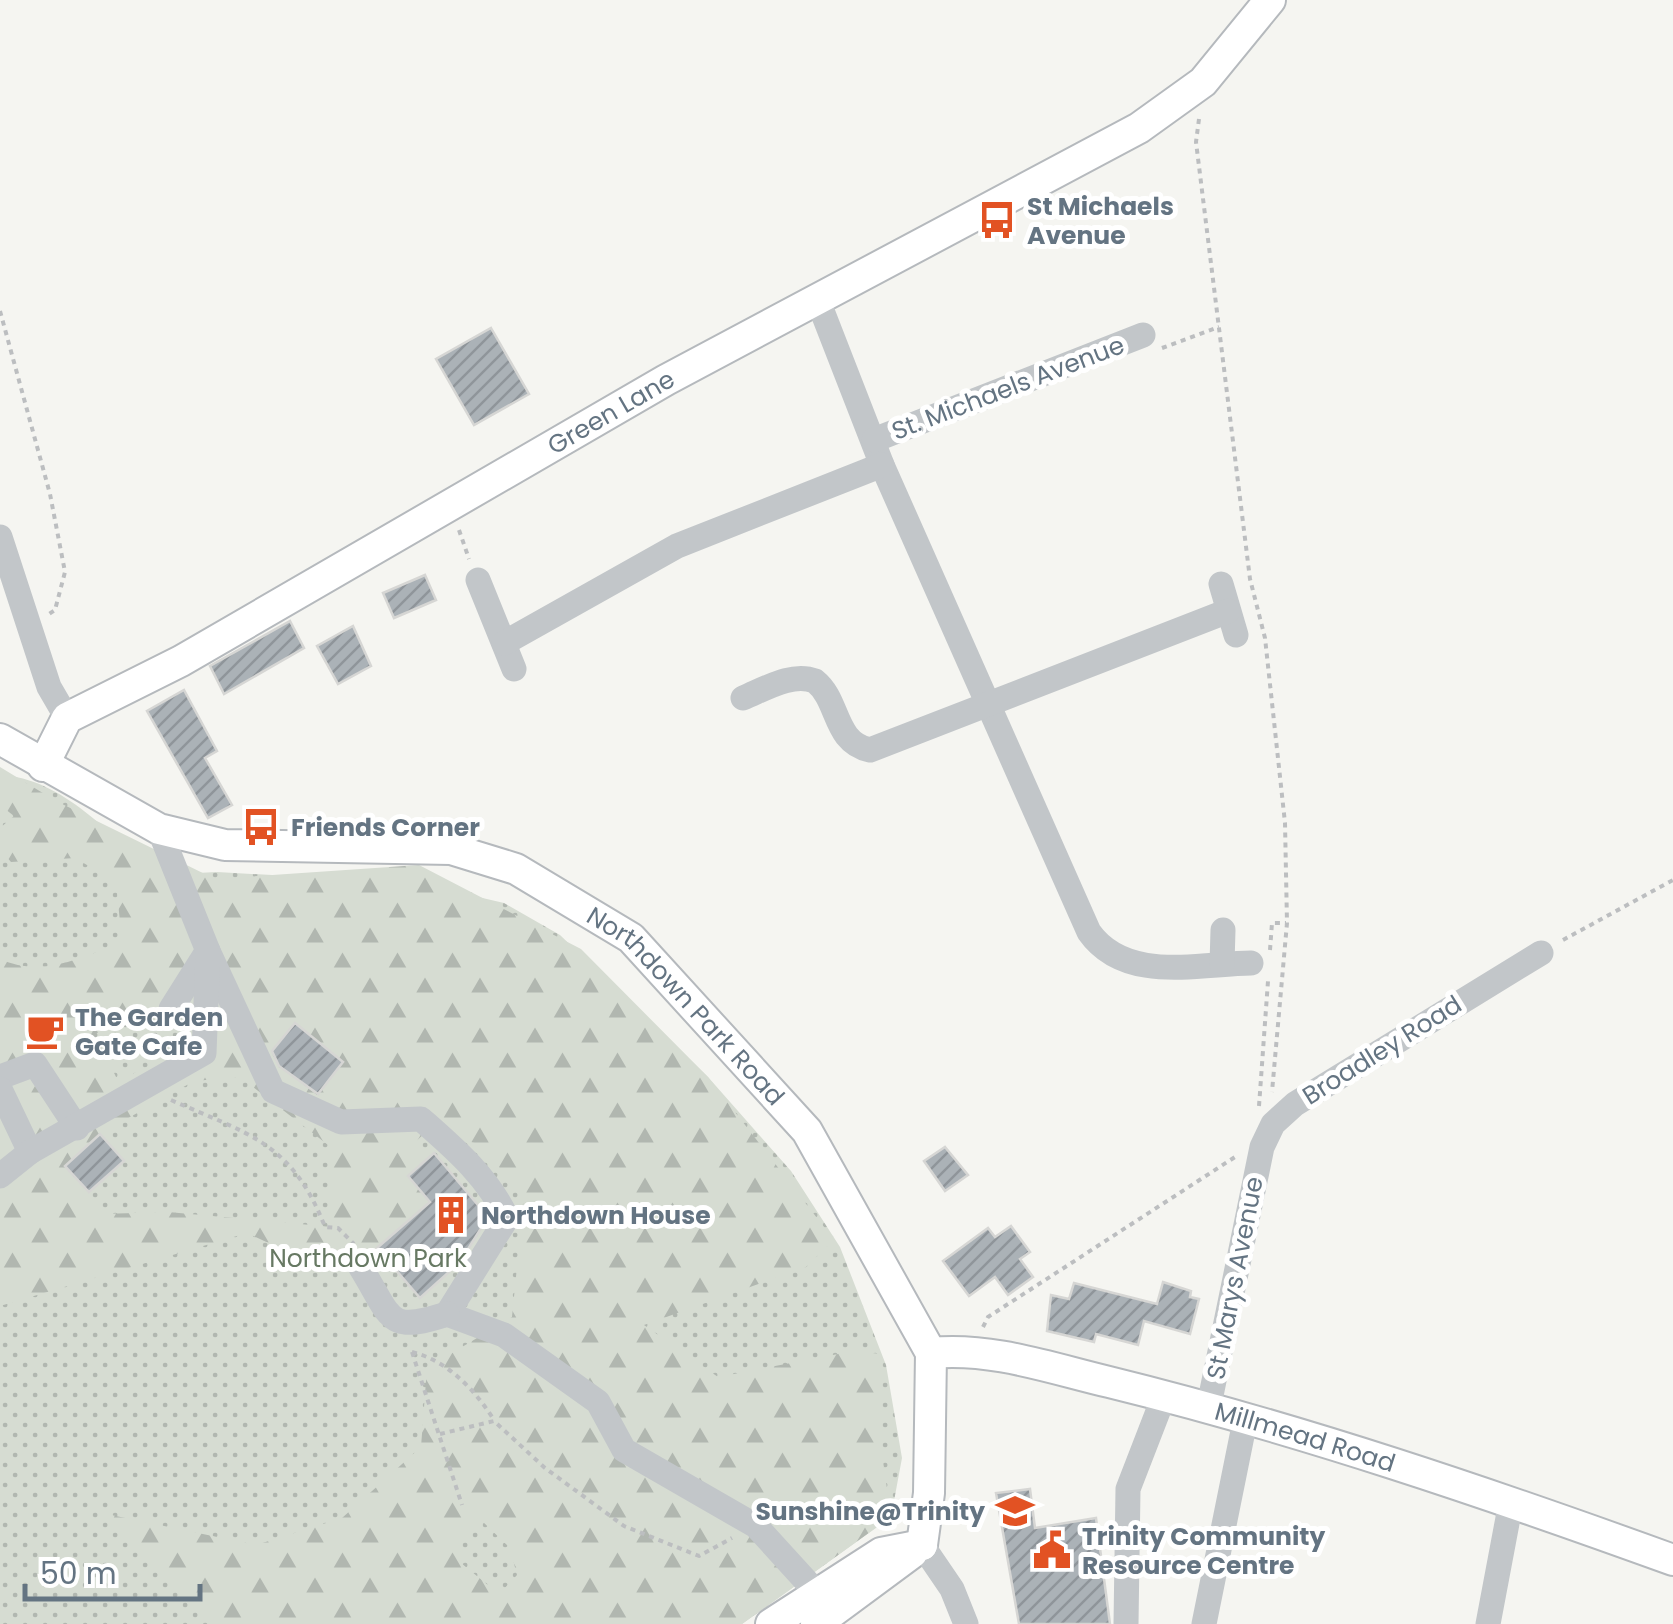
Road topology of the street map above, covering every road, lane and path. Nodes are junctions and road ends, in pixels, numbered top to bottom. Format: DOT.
graph roads {
  1 [pos="1270,0"];
  2 [pos="817,298"];
  3 [pos="0,311"];
  4 [pos="1218,327"];
  5 [pos="1143,335"];
  6 [pos="874,440"];
  7 [pos="882,465"];
  8 [pos="450,507"];
  9 [pos="0,536"];
  10 [pos="478,580"];
  11 [pos="1221,584"];
  12 [pos="29,628"];
  13 [pos="504,644"];
  14 [pos="514,669"];
  15 [pos="743,698"];
  16 [pos="988,707"];
  17 [pos="67,718"];
  18 [pos="17,755"];
  19 [pos="158,829"];
  20 [pos="1673,880"];
  21 [pos="1288,923"];
  22 [pos="1222,930"];
  23 [pos="208,951"];
  24 [pos="1540,953"];
  25 [pos="1251,962"];
  26 [pos="1222,964"];
  27 [pos="172,1009"];
  28 [pos="0,1077"];
  29 [pos="144,1088"];
  30 [pos="0,1089"];
  31 [pos="76,1128"];
  32 [pos="1262,1147"];
  33 [pos="30,1152"];
  34 [pos="0,1176"];
  35 [pos="361,1268"];
  36 [pos="447,1314"];
  37 [pos="971,1348"];
  38 [pos="931,1352"];
  39 [pos="1164,1396"];
  40 [pos="1208,1410"];
  41 [pos="1246,1420"];
  42 [pos="494,1421"];
  43 [pos="440,1434"];
  44 [pos="1511,1502"];
  45 [pos="462,1505"];
  46 [pos="756,1526"];
  47 [pos="922,1545"];
  48 [pos="1673,1560"];
  49 [pos="816,1593"];
  50 [pos="771,1624"];
  51 [pos="816,1624"];
  52 [pos="966,1624"];
  53 [pos="1126,1624"];
  54 [pos="1204,1624"];
  55 [pos="1488,1624"];
  1 -- 2 [label="main road, Green Lane"];
  2 -- 6 [label="street, St. Michaels Avenue"];
  2 -- 8 [label="main road, Green Lane"];
  3 -- 12 [label="path"];
  4 -- 5 [label="path"];
  5 -- 6 [label="street, St. Michaels Avenue"];
  6 -- 7 [label="street, St. Michaels Avenue"];
  7 -- 13 [label="street, St. Michaels Avenue"];
  7 -- 16 [label="street, St. Michaels Avenue"];
  8 -- 10 [label="path"];
  8 -- 17 [label="main road, Green Lane"];
  9 -- 12 [label="street"];
  10 -- 13 [label="street"];
  11 -- 16 [label="street"];
  12 -- 17 [label="street"];
  13 -- 14 [label="street"];
  15 -- 16 [label="street"];
  16 -- 26 [label="street, St. Michaels Avenue"];
  17 -- 18 [label="main road"];
  18 -- 19 [label="main road, Northdown Park Road"];
  19 -- 23 [label="street"];
  19 -- 38 [label="main road, Northdown Park Road"];
  20 -- 24 [label="path"];
  21 -- 32 [label="path"];
  22 -- 26 [label="street"];
  23 -- 27 [label="street"];
  23 -- 29 [label="street"];
  23 -- 36 [label="street"];
  24 -- 32 [label="street, Broadley Road"];
  25 -- 26 [label="street, St. Michaels Avenue"];
  28 -- 31 [label="street"];
  29 -- 31 [label="street"];
  29 -- 35 [label="path"];
  30 -- 33 [label="street"];
  31 -- 33 [label="street"];
  32 -- 37 [label="path"];
  32 -- 40 [label="street, St Marys Avenue"];
  33 -- 34 [label="street"];
  35 -- 36 [label="street"];
  36 -- 46 [label="street"];
  37 -- 38 [label="main road, Millmead Road"];
  37 -- 39 [label="main road, Millmead Road"];
  38 -- 47 [label="main road"];
  39 -- 40 [label="main road, Millmead Road"];
  39 -- 53 [label="street"];
  40 -- 41 [label="main road, Millmead Road"];
  41 -- 44 [label="main road, Millmead Road"];
  41 -- 54 [label="street"];
  42 -- 43 [label="path"];
  42 -- 43 [label="path"];
  42 -- 46 [label="path"];
  43 -- 45 [label="path"];
  44 -- 48 [label="main road, Millmead Road"];
  44 -- 55 [label="street"];
  46 -- 49 [label="street"];
  47 -- 49 [label="main road"];
  47 -- 51 [label="main road"];
  47 -- 52 [label="street"];
  49 -- 50 [label="main road"];
}
